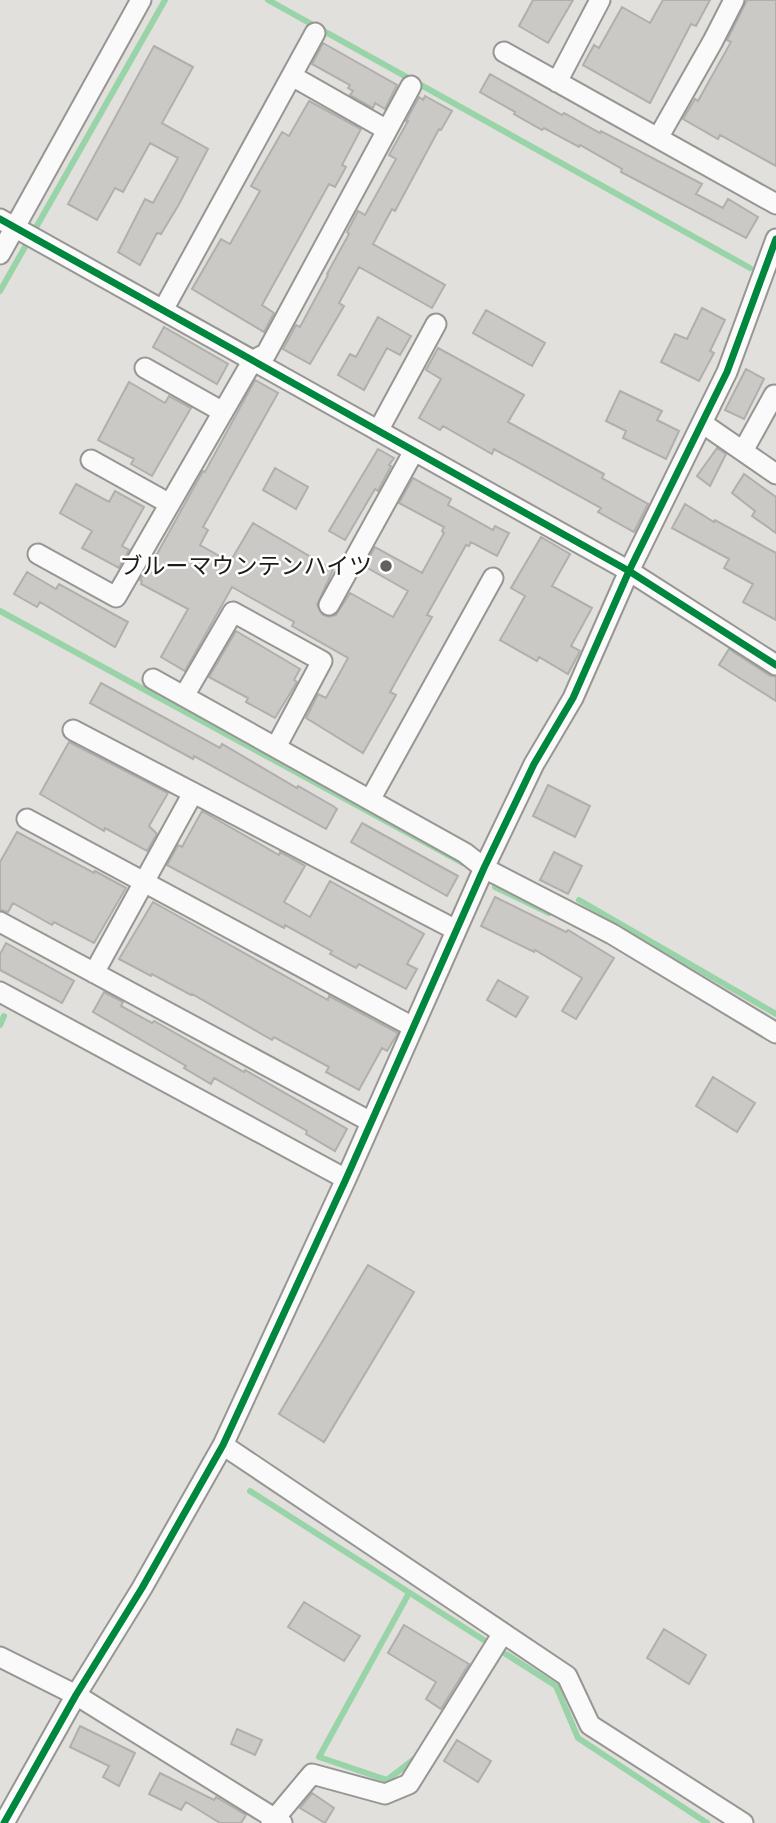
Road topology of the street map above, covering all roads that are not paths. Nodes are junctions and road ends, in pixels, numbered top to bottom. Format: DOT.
graph roads {
  1 [pos="141,0"];
  2 [pos="600,0"];
  3 [pos="734,0"];
  4 [pos="315,33"];
  5 [pos="504,52"];
  6 [pos="292,76"];
  7 [pos="556,82"];
  8 [pos="411,86"];
  9 [pos="387,130"];
  10 [pos="658,138"];
  11 [pos="776,204"];
  12 [pos="8,223"];
  13 [pos="776,239"];
  14 [pos="0,254"];
  15 [pos="771,268"];
  16 [pos="163,310"];
  17 [pos="436,324"];
  18 [pos="253,360"];
  19 [pos="145,368"];
  20 [pos="776,396"];
  21 [pos="223,412"];
  22 [pos="702,423"];
  23 [pos="378,430"];
  24 [pos="414,450"];
  25 [pos="743,451"];
  26 [pos="91,460"];
  27 [pos="776,474"];
  28 [pos="170,504"];
  29 [pos="38,554"];
  30 [pos="629,571"];
  31 [pos="493,578"];
  32 [pos="329,605"];
  33 [pos="776,665"];
  34 [pos="153,679"];
  35 [pos="184,696"];
  36 [pos="73,730"];
  37 [pos="275,747"];
  38 [pos="193,793"];
  39 [pos="370,800"];
  40 [pos="27,819"];
  41 [pos="484,868"];
  42 [pos="144,882"];
  43 [pos="0,922"];
  44 [pos="456,930"];
  45 [pos="94,973"];
  46 [pos="0,992"];
  47 [pos="413,1027"];
  48 [pos="776,1033"];
  49 [pos="371,1122"];
  50 [pos="346,1180"];
  51 [pos="223,1446"];
  52 [pos="503,1633"];
  53 [pos="0,1657"];
  54 [pos="75,1695"];
  55 [pos="275,1821"];
  56 [pos="4,1823"];
  57 [pos="743,1823"];
  1 -- 12 [label="street"];
  2 -- 7 [label="street"];
  3 -- 10 [label="street"];
  4 -- 6 [label="street"];
  5 -- 7 [label="street"];
  6 -- 9 [label="street"];
  6 -- 16 [label="street"];
  7 -- 10 [label="street"];
  8 -- 9 [label="street"];
  9 -- 18 [label="street"];
  10 -- 11 [label="street"];
  12 -- 14 [label="street"];
  12 -- 16 [label="street"];
  13 -- 15 [label="street"];
  15 -- 22 [label="street"];
  16 -- 18 [label="street"];
  17 -- 23 [label="street"];
  18 -- 21 [label="street"];
  18 -- 23 [label="street"];
  19 -- 21 [label="street"];
  20 -- 25 [label="street"];
  21 -- 28 [label="street"];
  22 -- 25 [label="street"];
  22 -- 30 [label="street"];
  23 -- 24 [label="street"];
  24 -- 30 [label="street"];
  24 -- 32 [label="street"];
  25 -- 27 [label="street"];
  26 -- 28 [label="street"];
  28 -- 29 [label="street"];
  30 -- 33 [label="street"];
  30 -- 41 [label="street"];
  31 -- 39 [label="street"];
  34 -- 35 [label="street"];
  35 -- 37 [label="street"];
  35 -- 37 [label="street"];
  36 -- 38 [label="street"];
  37 -- 39 [label="street"];
  38 -- 42 [label="street"];
  38 -- 44 [label="street"];
  39 -- 41 [label="street"];
  40 -- 42 [label="street"];
  41 -- 44 [label="street"];
  41 -- 48 [label="street"];
  42 -- 45 [label="street"];
  42 -- 47 [label="street"];
  43 -- 45 [label="street"];
  44 -- 47 [label="street"];
  45 -- 49 [label="street"];
  46 -- 50 [label="street"];
  47 -- 49 [label="street"];
  49 -- 50 [label="street"];
  50 -- 51 [label="street"];
  51 -- 52 [label="street"];
  51 -- 54 [label="street"];
  52 -- 55 [label="street"];
  52 -- 57 [label="street"];
  53 -- 54 [label="street"];
  54 -- 55 [label="street"];
  54 -- 56 [label="street"];
}
